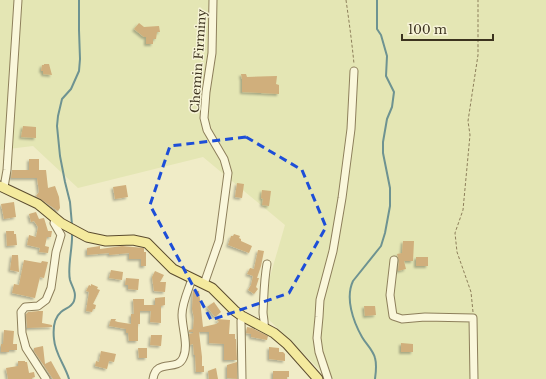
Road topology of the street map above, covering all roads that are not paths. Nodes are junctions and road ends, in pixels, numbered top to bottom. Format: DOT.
graph roads {
  1 [pos="18,0"];
  2 [pos="213,0"];
  3 [pos="354,71"];
  4 [pos="2,186"];
  5 [pos="58,221"];
  6 [pos="394,260"];
  7 [pos="268,264"];
  8 [pos="192,279"];
  9 [pos="204,284"];
  10 [pos="242,316"];
  11 [pos="264,327"];
  12 [pos="46,379"];
  13 [pos="153,379"];
  14 [pos="242,379"];
  15 [pos="318,379"];
  16 [pos="328,379"];
  17 [pos="474,379"];
  1 -- 4 [label="street"];
  2 -- 9 [label="street, Chemin Firminy"];
  3 -- 16 [label="street"];
  4 -- 5 [label="main road"];
  5 -- 8 [label="main road"];
  5 -- 12 [label="street"];
  6 -- 17 [label="street"];
  7 -- 11 [label="street"];
  8 -- 9 [label="main road"];
  8 -- 13 [label="street"];
  9 -- 10 [label="main road"];
  10 -- 11 [label="main road"];
  10 -- 14 [label="street"];
  11 -- 15 [label="main road"];
}
